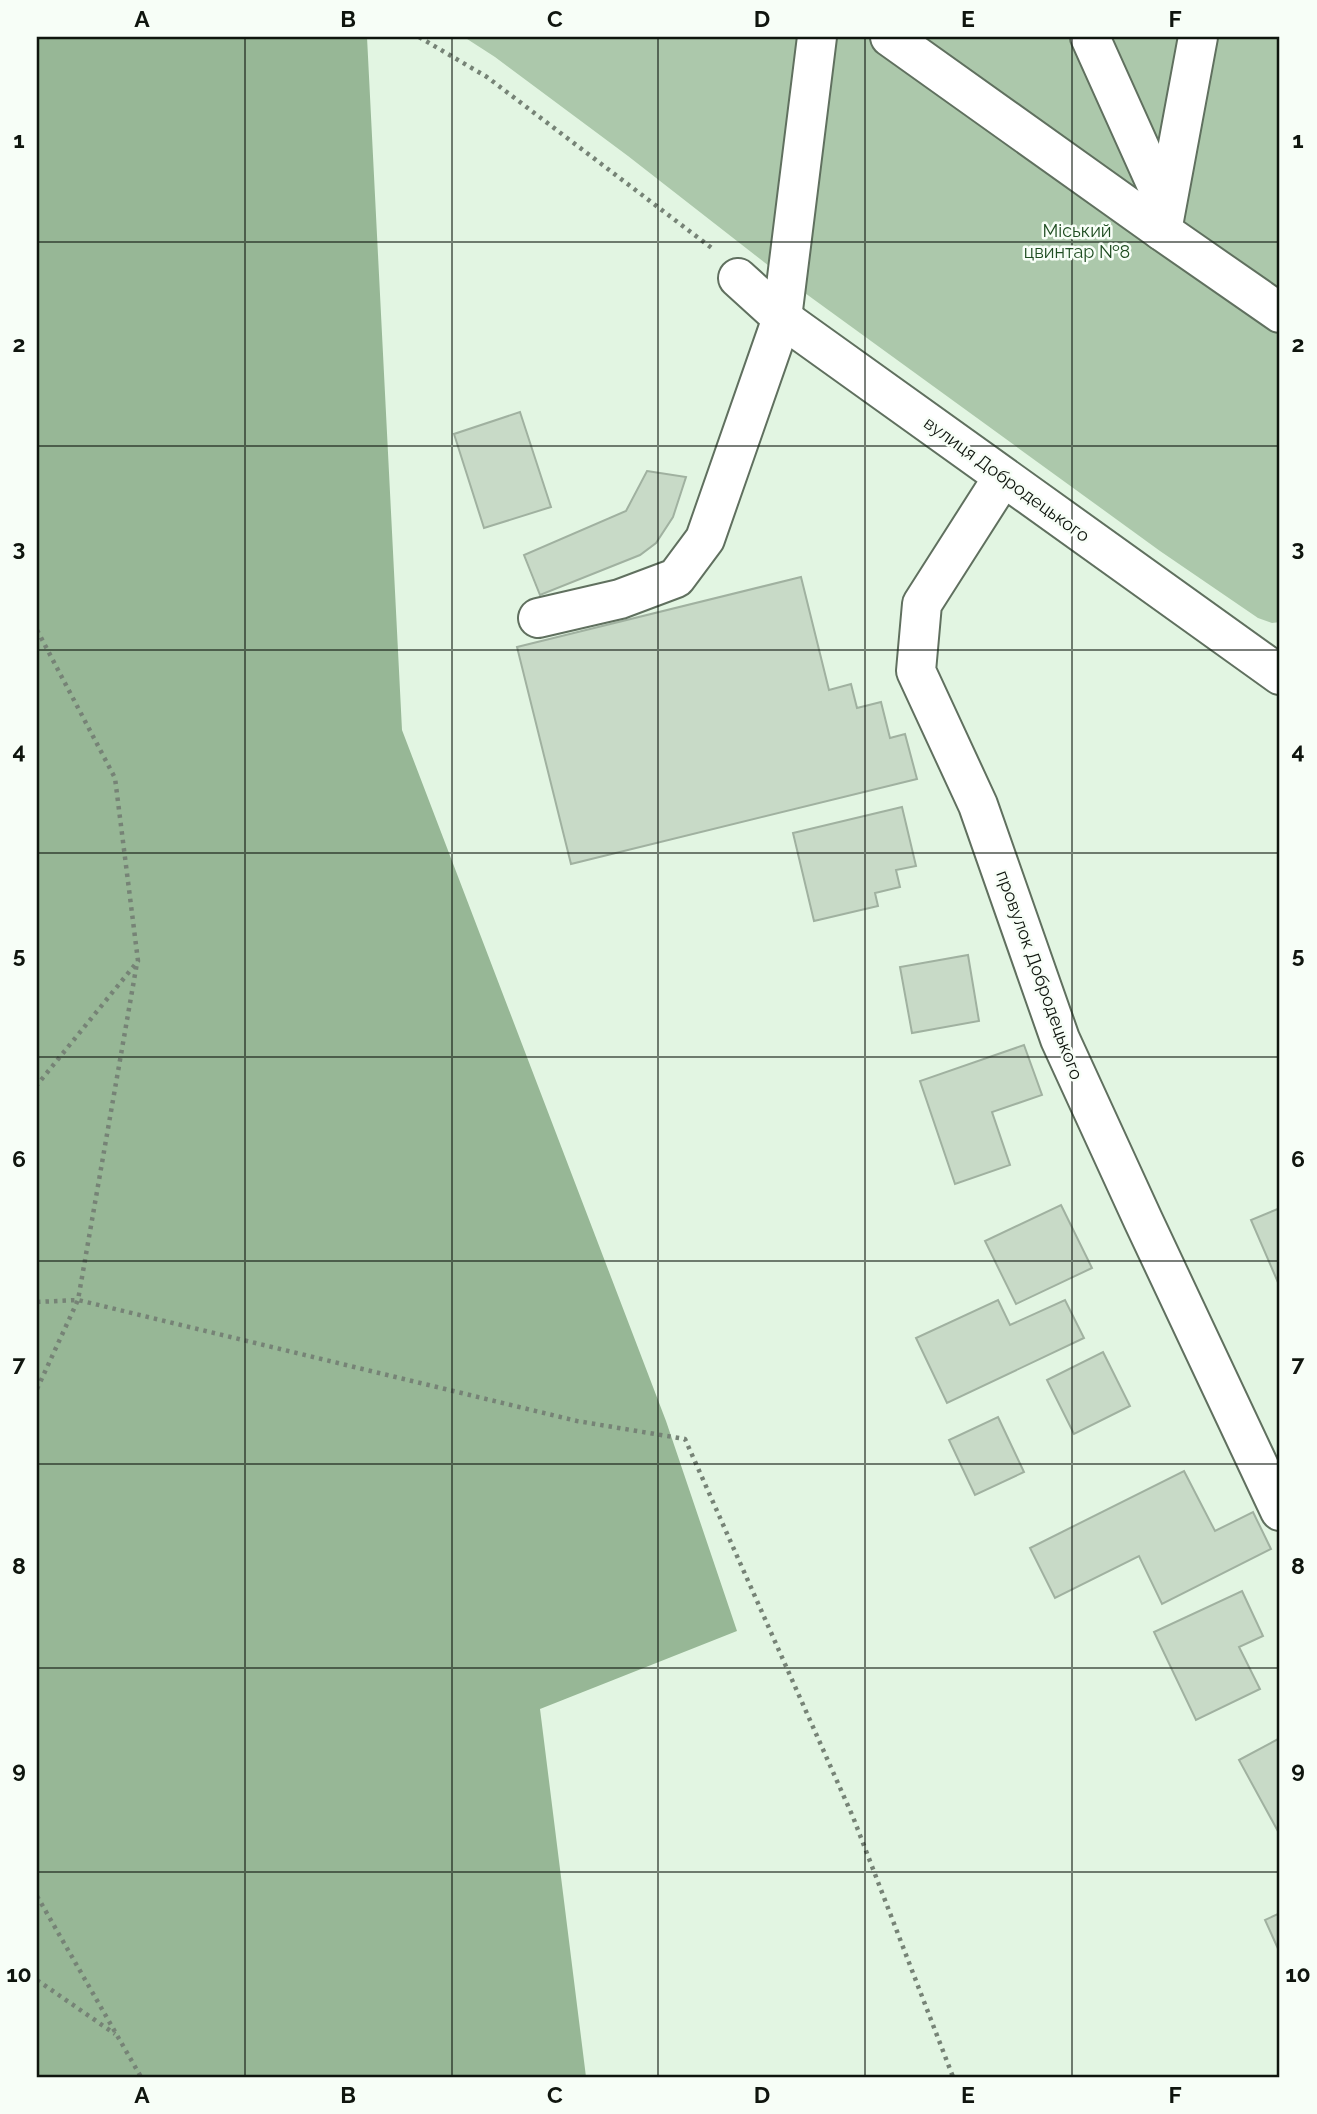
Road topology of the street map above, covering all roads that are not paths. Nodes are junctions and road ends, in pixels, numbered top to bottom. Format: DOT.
graph roads {
  1 [pos="817,37"];
  2 [pos="890,37"];
  3 [pos="1090,37"];
  4 [pos="1198,37"];
  5 [pos="1164,219"];
  6 [pos="738,278"];
  7 [pos="1280,313"];
  8 [pos="782,318"];
  9 [pos="1003,477"];
  10 [pos="538,618"];
  11 [pos="1280,675"];
  12 [pos="1280,1511"];
  1 -- 8 [label="street"];
  2 -- 5 [label="street"];
  3 -- 5 [label="street"];
  4 -- 5 [label="street"];
  5 -- 7 [label="street"];
  6 -- 8 [label="street, вулиця Добродецького"];
  8 -- 9 [label="street, вулиця Добродецького"];
  8 -- 10 [label="street"];
  9 -- 11 [label="street, вулиця Добродецького"];
  9 -- 12 [label="street, провулок Добродецького"];
}
